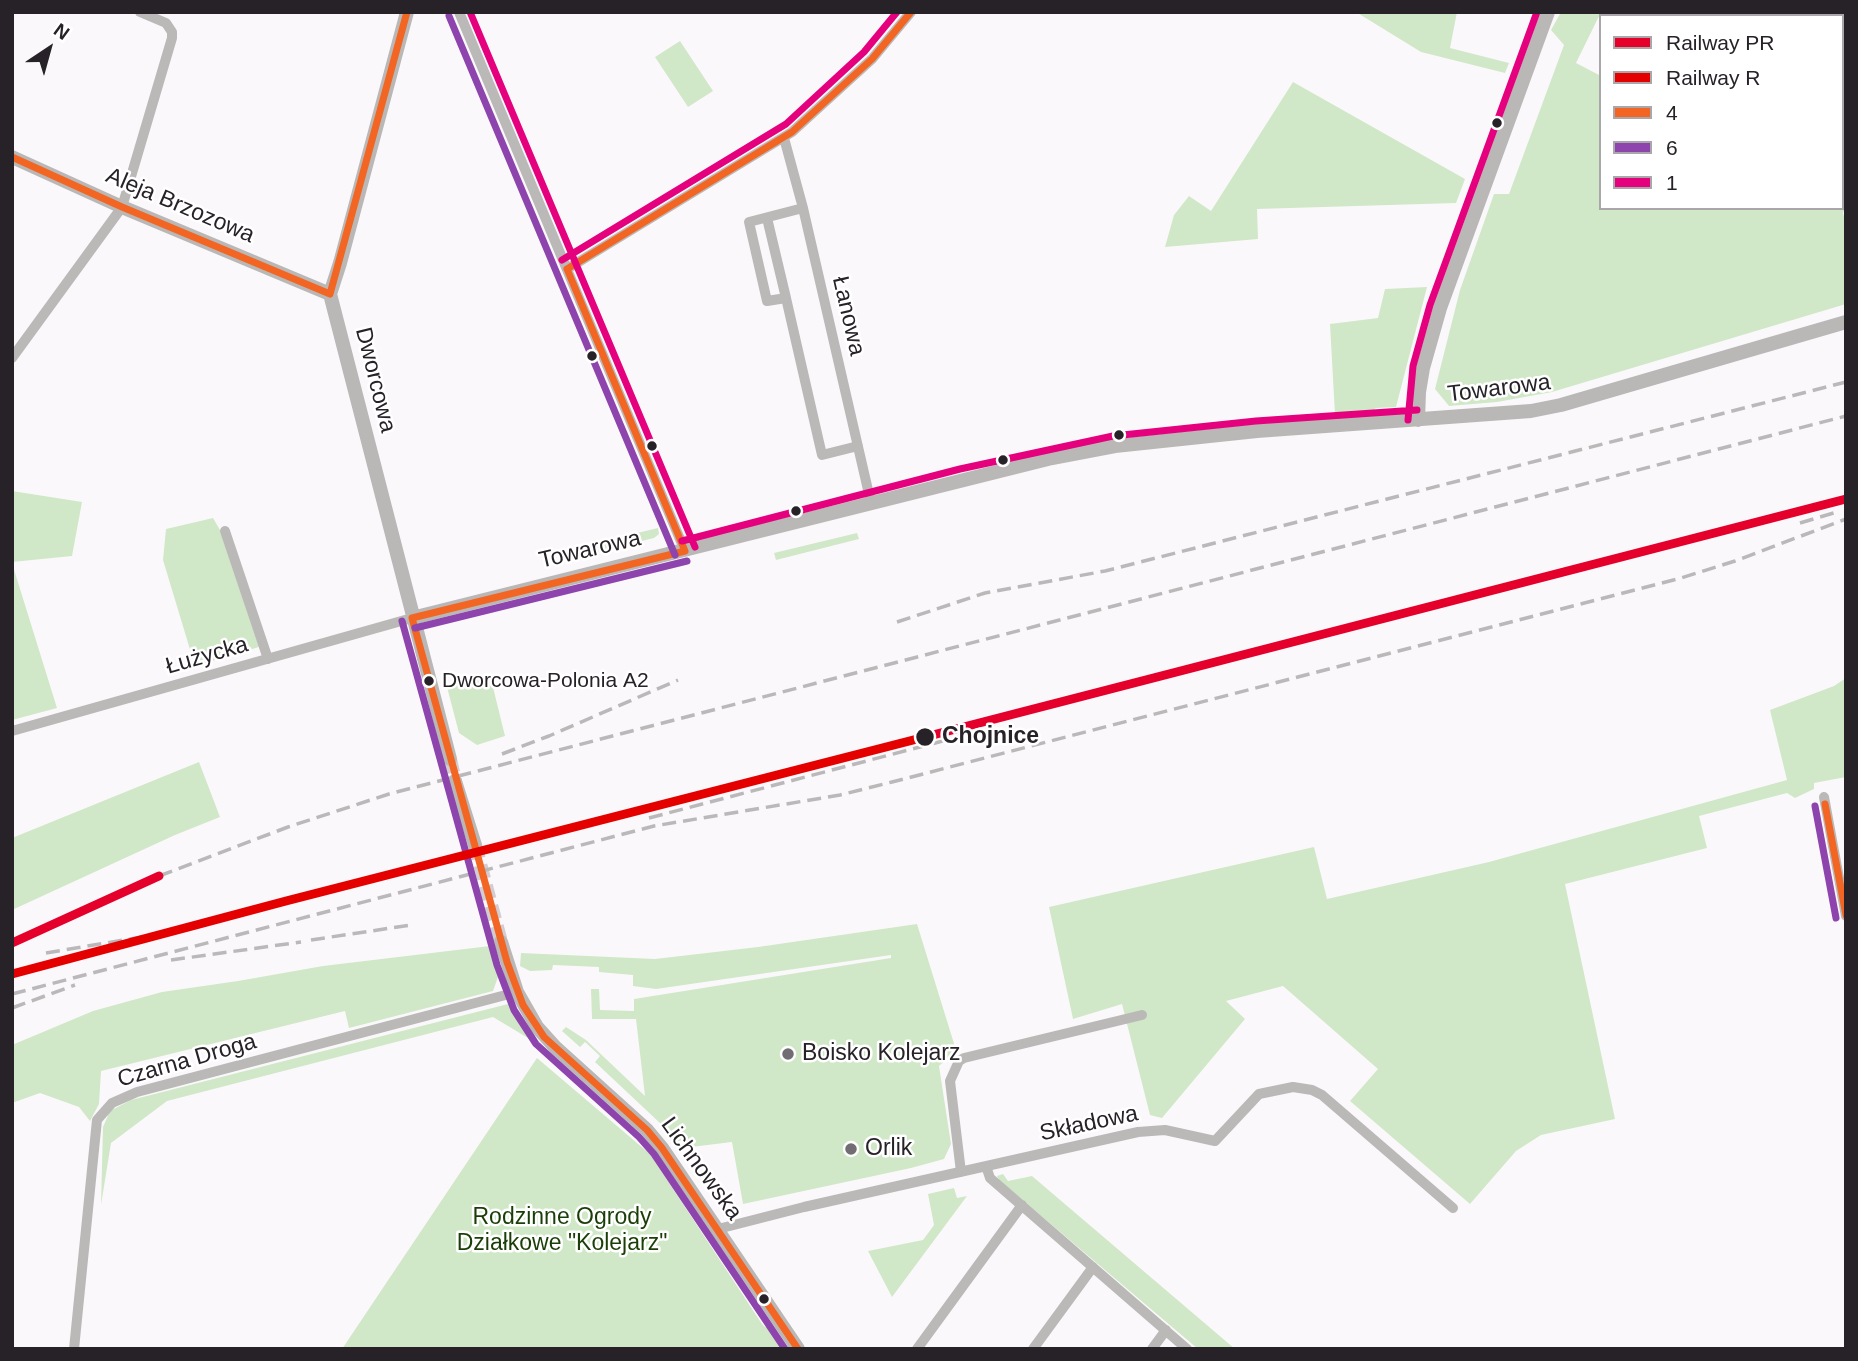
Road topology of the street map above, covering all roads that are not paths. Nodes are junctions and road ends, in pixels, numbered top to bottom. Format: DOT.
graph roads {
  1 [pos="140,12"];
  2 [pos="407,12"];
  3 [pos="459,12"];
  4 [pos="911,12"];
  5 [pos="1548,12"];
  6 [pos="784,138"];
  7 [pos="12,158"];
  8 [pos="122,207"];
  9 [pos="803,208"];
  10 [pos="767,218"];
  11 [pos="567,269"];
  12 [pos="330,294"];
  13 [pos="786,298"];
  14 [pos="1846,322"];
  15 [pos="12,358"];
  16 [pos="1418,420"];
  17 [pos="858,446"];
  18 [pos="871,503"];
  19 [pos="225,531"];
  20 [pos="685,551"];
  21 [pos="412,618"];
  22 [pos="268,659"];
  23 [pos="12,731"];
  24 [pos="450,759"];
  25 [pos="455,781"];
  26 [pos="1824,797"];
  27 [pos="474,845"];
  28 [pos="1846,916"];
  29 [pos="501,942"];
  30 [pos="517,992"];
  31 [pos="1142,1015"];
  32 [pos="986,1166"];
  33 [pos="961,1172"];
  34 [pos="1022,1205"];
  35 [pos="1453,1208"];
  36 [pos="718,1229"];
  37 [pos="1093,1267"];
  38 [pos="1166,1330"];
  39 [pos="74,1349"];
  40 [pos="798,1349"];
  41 [pos="917,1349"];
  42 [pos="1034,1349"];
  43 [pos="1152,1349"];
  44 [pos="1187,1349"];
  1 -- 8 [label="street"];
  2 -- 12 [label="street"];
  3 -- 11 [label="street"];
  4 -- 6 [label="street"];
  5 -- 16 [label="street"];
  6 -- 9 [label="street, Łanowa"];
  6 -- 11 [label="street"];
  7 -- 8 [label="street, Aleja Brzozowa"];
  8 -- 12 [label="street, Aleja Brzozowa"];
  8 -- 15 [label="street"];
  9 -- 10 [label="street"];
  9 -- 17 [label="street, Łanowa"];
  10 -- 13 [label="street"];
  10 -- 13 [label="street"];
  11 -- 20 [label="street"];
  12 -- 21 [label="street, Dworcowa"];
  13 -- 17 [label="street"];
  14 -- 16 [label="street, Towarowa"];
  16 -- 18 [label="street, Towarowa"];
  17 -- 18 [label="street, Łanowa"];
  18 -- 20 [label="street, Towarowa"];
  19 -- 22 [label="street"];
  20 -- 21 [label="street, Towarowa"];
  21 -- 22 [label="street, Łużycka"];
  21 -- 24 [label="street, Dworcowa"];
  22 -- 23 [label="street, Łużycka"];
  25 -- 27 [label="street"];
  26 -- 28 [label="street"];
  29 -- 30 [label="street, Lichnowska"];
  30 -- 36 [label="street, Lichnowska"];
  30 -- 39 [label="street, Czarna Droga"];
  31 -- 33 [label="street"];
  32 -- 33 [label="street, Składowa"];
  32 -- 34 [label="street"];
  32 -- 35 [label="street, Składowa"];
  33 -- 36 [label="street, Składowa"];
  34 -- 37 [label="street"];
  34 -- 41 [label="street"];
  36 -- 40 [label="street, Lichnowska"];
  37 -- 38 [label="street"];
  37 -- 42 [label="street"];
  38 -- 43 [label="street"];
  38 -- 44 [label="street"];
}
